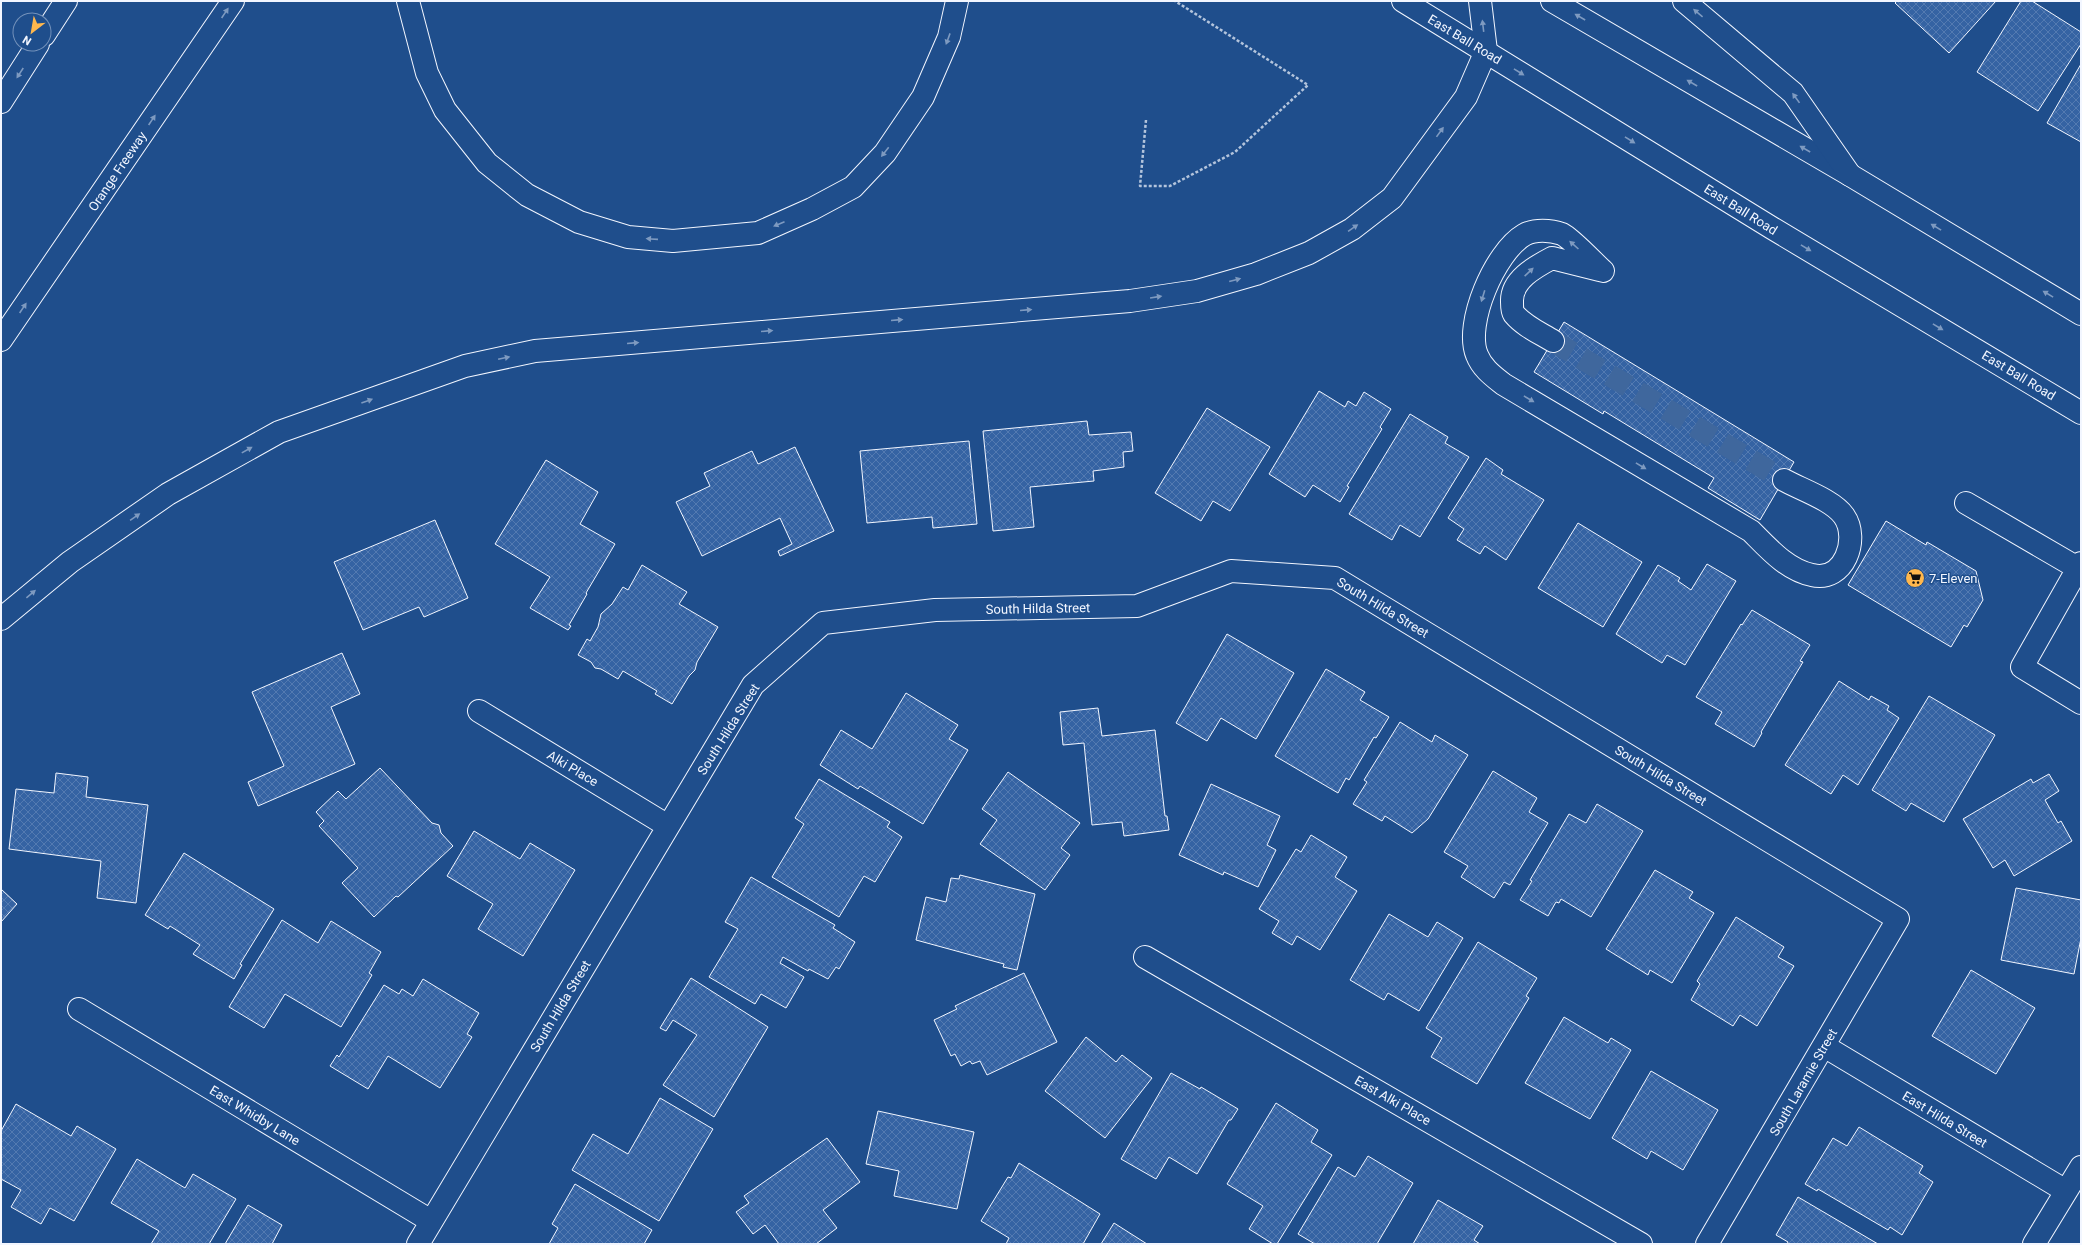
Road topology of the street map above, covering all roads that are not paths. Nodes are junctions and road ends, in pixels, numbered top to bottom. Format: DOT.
graph roads {
  1 [pos="66,1"];
  2 [pos="233,1"];
  3 [pos="408,1"];
  4 [pos="957,1"];
  5 [pos="1403,1"];
  6 [pos="1480,1"];
  7 [pos="1552,1"];
  8 [pos="1684,1"];
  9 [pos="52,23"];
  10 [pos="1486,51"];
  11 [pos="33,52"];
  12 [pos="1,102"];
  13 [pos="1850,175"];
  14 [pos="2081,314"];
  15 [pos="1,340"];
  16 [pos="1553,341"];
  17 [pos="2081,413"];
  18 [pos="1784,480"];
  19 [pos="1966,504"];
  20 [pos="2080,567"];
  21 [pos="1,619"];
  22 [pos="2081,703"];
  23 [pos="479,711"];
  24 [pos="668,826"];
  25 [pos="1898,919"];
  26 [pos="1145,957"];
  27 [pos="79,1009"];
  28 [pos="1824,1046"];
  29 [pos="2081,1167"];
  30 [pos="2066,1191"];
  31 [pos="431,1221"];
  32 [pos="418,1244"];
  33 [pos="1641,1244"];
  34 [pos="1707,1244"];
  35 [pos="2034,1244"];
  1 -- 9 [label="main road"];
  15 -- 2 [label="main road, Orange Freeway, one-way"];
  4 -- 3 [label="main road, one-way"];
  5 -- 10 [label="main road, East Ball Road"];
  10 -- 6 [label="main road, one-way"];
  13 -- 7 [label="main road, one-way"];
  13 -- 8 [label="main road, one-way"];
  10 -- 17 [label="main road, East Ball Road, one-way"];
  21 -- 10 [label="main road, one-way"];
  11 -- 12 [label="main road, one-way"];
  14 -- 13 [label="main road, one-way"];
  16 -- 18 [label="main road, one-way"];
  19 -- 20 [label="main road"];
  20 -- 22 [label="main road"];
  23 -- 24 [label="main road, Alki Place"];
  24 -- 25 [label="main road, South Hilda Street"];
  24 -- 31 [label="main road, South Hilda Street"];
  25 -- 28 [label="main road, South Laramie Street"];
  26 -- 33 [label="main road, East Alki Place"];
  27 -- 31 [label="main road, East Whidby Lane"];
  28 -- 30 [label="main road, East Hilda Street"];
  28 -- 34 [label="main road, South Laramie Street"];
  29 -- 30 [label="main road"];
  30 -- 35 [label="main road"];
  31 -- 32 [label="main road, South Hilda Street"];
}
